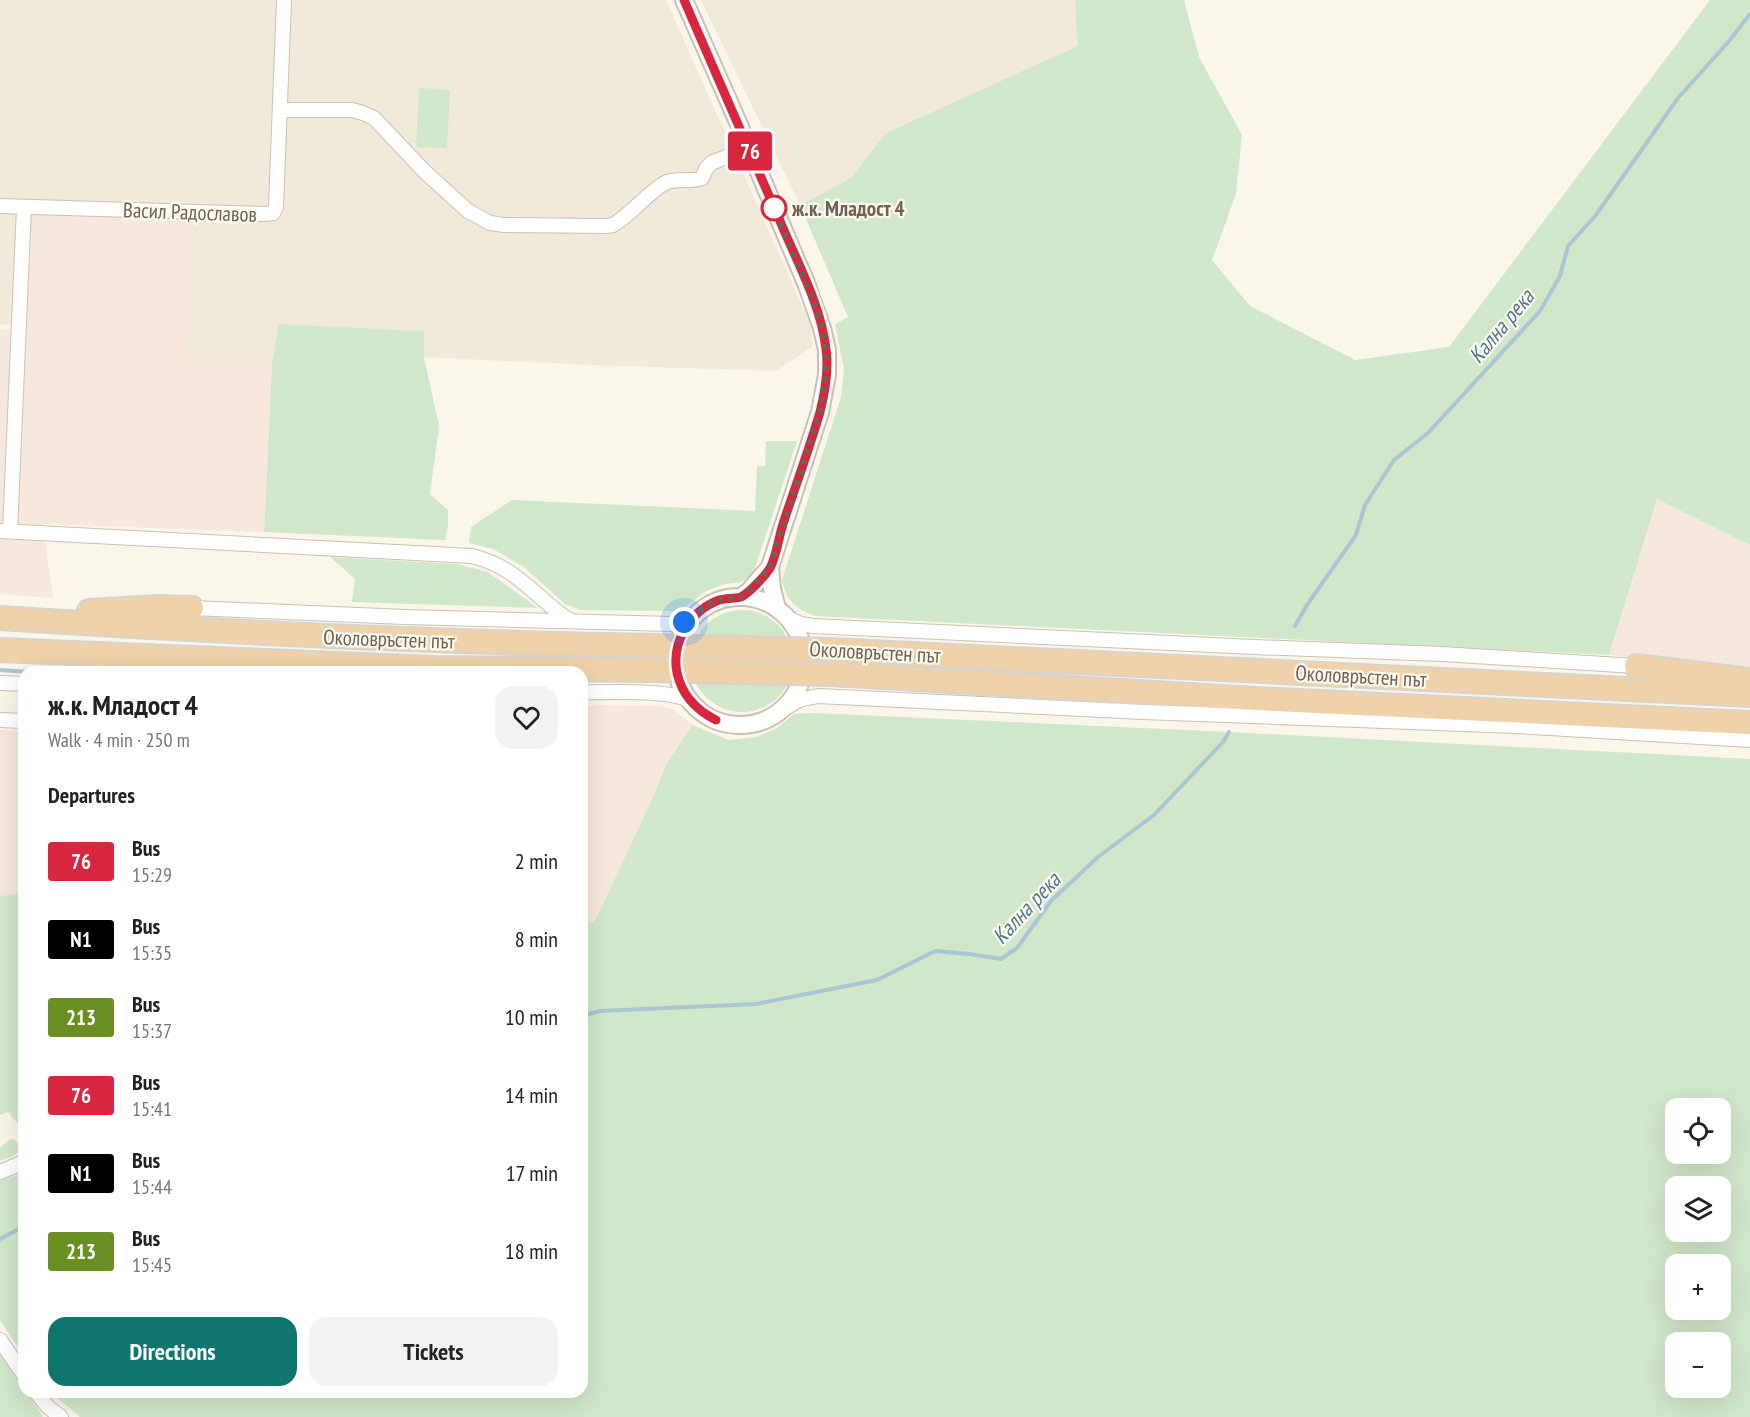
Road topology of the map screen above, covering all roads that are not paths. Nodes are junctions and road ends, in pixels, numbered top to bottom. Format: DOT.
graph roads {
  1 [pos="284,0"];
  2 [pos="684,0"];
  3 [pos="280,110"];
  4 [pos="749,148"];
  5 [pos="0,206"];
  6 [pos="24,207"];
  7 [pos="5,531"];
  8 [pos="770,567"];
  9 [pos="741,597"];
  10 [pos="192,608"];
  11 [pos="783,614"];
  12 [pos="0,618"];
  13 [pos="691,619"];
  14 [pos="572,621"];
  15 [pos="0,650"];
  16 [pos="114,654"];
  17 [pos="194,666"];
  18 [pos="389,666"];
  19 [pos="1636,666"];
  20 [pos="588,669"];
  21 [pos="1750,680"];
  22 [pos="0,682"];
  23 [pos="18,684"];
  24 [pos="588,692"];
  25 [pos="1750,695"];
  26 [pos="689,700"];
  27 [pos="1413,707"];
  28 [pos="782,710"];
  29 [pos="1649,718"];
  30 [pos="2,720"];
  31 [pos="18,721"];
  32 [pos="1750,723"];
  33 [pos="1477,725"];
  34 [pos="1578,730"];
  35 [pos="1750,740"];
  36 [pos="18,1164"];
  37 [pos="0,1172"];
  38 [pos="0,1340"];
  39 [pos="18,1367"];
  40 [pos="40,1398"];
  41 [pos="49,1412"];
  42 [pos="61,1417"];
  1 -- 3 [label="street, Васил Радославов"];
  2 -- 4 [label="street"];
  3 -- 4 [label="street"];
  3 -- 6 [label="street, Васил Радославов"];
  4 -- 8 [label="street"];
  5 -- 6 [label="street, Васил Радославов"];
  6 -- 7 [label="street"];
  7 -- 14 [label="street"];
  8 -- 9 [label="street"];
  8 -- 11 [label="street"];
  9 -- 11 [label="street"];
  9 -- 13 [label="street"];
  10 -- 12 [label="highway"];
  10 -- 14 [label="street"];
  11 -- 19 [label="street"];
  11 -- 28 [label="street"];
  12 -- 25 [label="highway, Околовръстен път, bridge"];
  13 -- 14 [label="street"];
  13 -- 26 [label="street"];
  15 -- 16 [label="highway, Околовръстен път"];
  16 -- 17 [label="highway"];
  16 -- 18 [label="highway, Околовръстен път, bridge"];
  19 -- 21 [label="highway"];
  20 -- 27 [label="highway, Околовръстен път, bridge"];
  22 -- 23 [label="street"];
  24 -- 26 [label="street"];
  26 -- 28 [label="street"];
  27 -- 29 [label="highway, Околовръстен път"];
  27 -- 33 [label="highway"];
  28 -- 33 [label="street, Околовръстен път"];
  29 -- 32 [label="highway, Околовръстен път"];
  29 -- 34 [label="highway"];
  30 -- 31 [label="street"];
  33 -- 34 [label="street, Околовръстен път"];
  34 -- 35 [label="street, Околовръстен път"];
  36 -- 37 [label="street"];
  38 -- 39 [label="street"];
  40 -- 41 [label="street"];
  41 -- 42 [label="street"];
}
